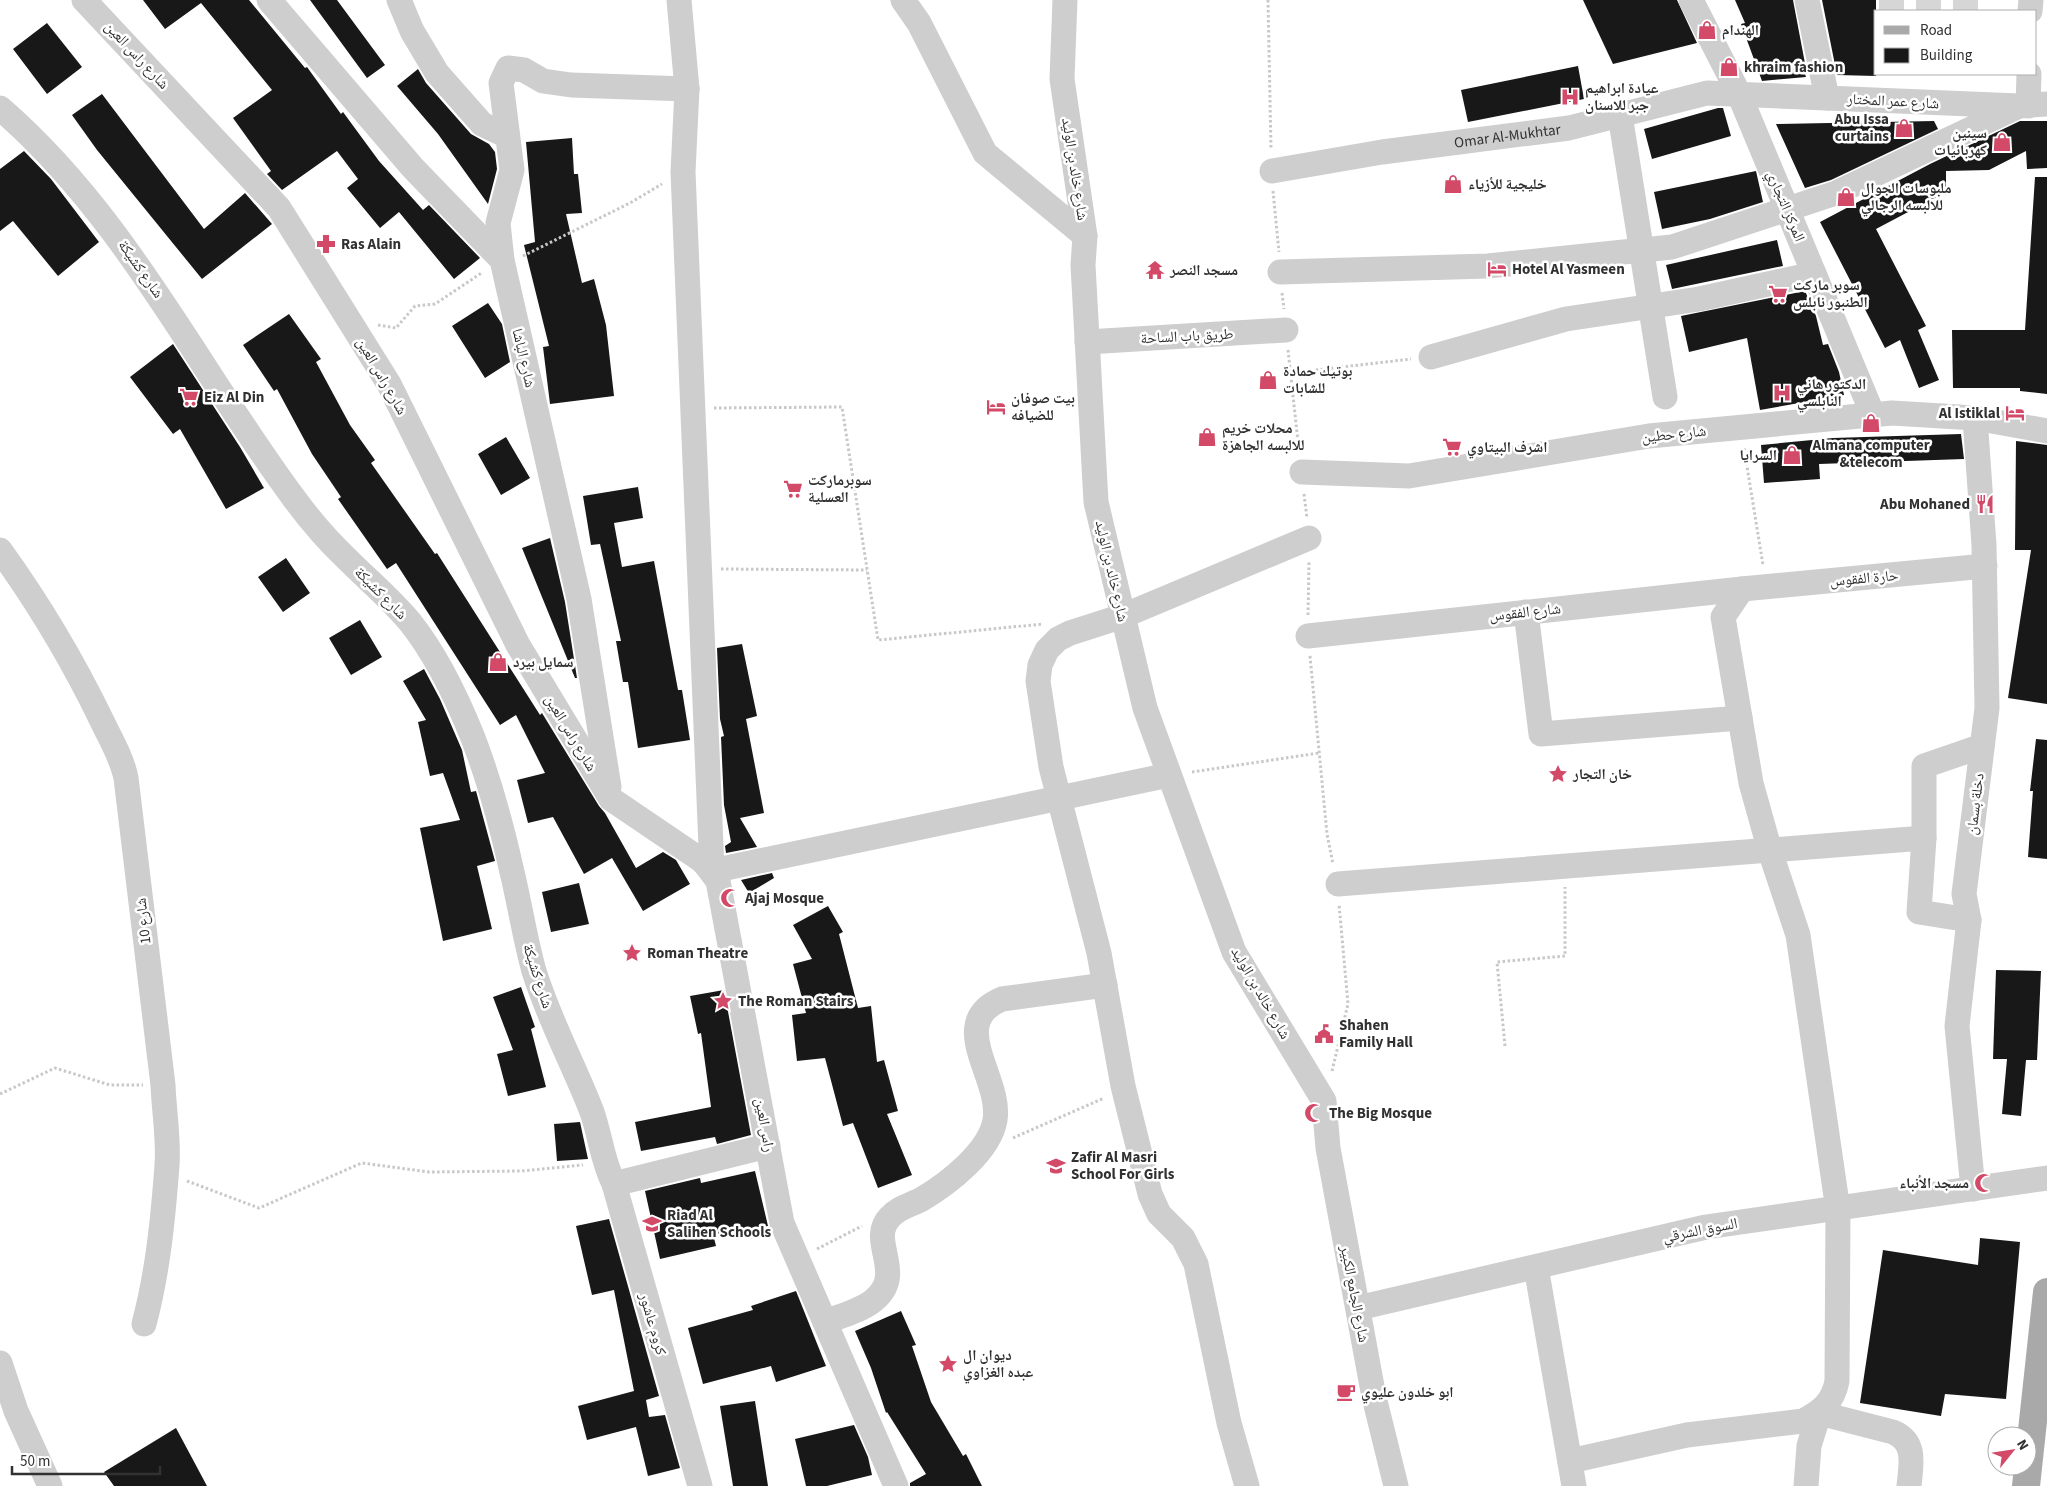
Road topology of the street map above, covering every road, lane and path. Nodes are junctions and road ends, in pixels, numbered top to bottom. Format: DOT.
graph roads {
  1 [pos="84,0"];
  2 [pos="269,0"];
  3 [pos="399,0"];
  4 [pos="679,0"];
  5 [pos="903,0"];
  6 [pos="1065,0"];
  7 [pos="1692,0"];
  8 [pos="1807,0"];
  9 [pos="2029,75"];
  10 [pos="687,89"];
  11 [pos="1739,94"];
  12 [pos="1827,98"];
  13 [pos="2032,105"];
  14 [pos="0,108"];
  15 [pos="1620,116"];
  16 [pos="507,136"];
  17 [pos="1272,171"];
  18 [pos="1787,209"];
  19 [pos="1086,236"];
  20 [pos="1641,251"];
  21 [pos="502,260"];
  22 [pos="1280,272"];
  23 [pos="1814,274"];
  24 [pos="1649,306"];
  25 [pos="1286,330"];
  26 [pos="1087,342"];
  27 [pos="1431,357"];
  28 [pos="1291,373"];
  29 [pos="1664,397"];
  30 [pos="693,408"];
  31 [pos="1873,415"];
  32 [pos="1975,418"];
  33 [pos="1740,428"];
  34 [pos="2047,431"];
  35 [pos="1302,472"];
  36 [pos="1309,538"];
  37 [pos="0,550"];
  38 [pos="1985,566"];
  39 [pos="700,569"];
  40 [pos="867,570"];
  41 [pos="1767,587"];
  42 [pos="1742,589"];
  43 [pos="1526,612"];
  44 [pos="1123,616"];
  45 [pos="1045,623"];
  46 [pos="1308,636"];
  47 [pos="1740,718"];
  48 [pos="1982,746"];
  49 [pos="1319,753"];
  50 [pos="1169,776"];
  51 [pos="1059,798"];
  52 [pos="611,799"];
  53 [pos="1924,838"];
  54 [pos="1770,850"];
  55 [pos="705,864"];
  56 [pos="1565,867"];
  57 [pos="1338,884"];
  58 [pos="1969,920"];
  59 [pos="1105,985"];
  60 [pos="1505,1046"];
  61 [pos="163,1085"];
  62 [pos="1123,1086"];
  63 [pos="0,1094"];
  64 [pos="1324,1101"];
  65 [pos="1009,1140"];
  66 [pos="768,1146"];
  67 [pos="166,1173"];
  68 [pos="609,1174"];
  69 [pos="2047,1178"];
  70 [pos="1973,1189"];
  71 [pos="1838,1210"];
  72 [pos="896,1211"];
  73 [pos="799,1260"];
  74 [pos="1536,1267"];
  75 [pos="2047,1292"];
  76 [pos="1358,1308"];
  77 [pos="825,1322"];
  78 [pos="144,1324"];
  79 [pos="0,1363"];
  80 [pos="1819,1413"];
  81 [pos="1570,1461"];
  82 [pos="50,1486"];
  83 [pos="700,1486"];
  84 [pos="896,1486"];
  85 [pos="1247,1486"];
  86 [pos="1396,1486"];
  87 [pos="1574,1486"];
  88 [pos="1806,1486"];
  89 [pos="1909,1486"];
  90 [pos="2026,1486"];
  1 -- 52 [label="street, شارع راس العين"];
  2 -- 21 [label="street"];
  3 -- 16 [label="street"];
  4 -- 10 [label="street"];
  5 -- 19 [label="street"];
  6 -- 19 [label="street, شارع خالد بن الوليد"];
  7 -- 11 [label="street, المركز التجاري"];
  8 -- 12 [label="street"];
  9 -- 13 [label="street"];
  10 -- 16 [label="street, شارع الباشا"];
  10 -- 30 [label="street"];
  11 -- 12 [label="street, شارع عمر المختار"];
  11 -- 15 [label="street, Omar Al-Mukhtar"];
  11 -- 18 [label="street, المركز التجاري"];
  12 -- 13 [label="street, شارع عمر المختار"];
  13 -- 18 [label="street"];
  14 -- 68 [label="street, شارع كشيكة"];
  15 -- 17 [label="street, Omar Al-Mukhtar"];
  15 -- 20 [label="street"];
  16 -- 21 [label="street, شارع الباشا"];
  18 -- 20 [label="street"];
  18 -- 23 [label="street, المركز التجاري"];
  19 -- 26 [label="street, شارع خالد بن الوليد"];
  20 -- 22 [label="street"];
  20 -- 24 [label="street"];
  21 -- 52 [label="street, شارع الباشا"];
  23 -- 24 [label="street"];
  23 -- 31 [label="street, المركز التجاري"];
  24 -- 27 [label="street"];
  24 -- 29 [label="street"];
  25 -- 26 [label="street, طريق باب الساحة"];
  26 -- 44 [label="street, شارع خالد بن الوليد"];
  27 -- 28 [label="path"];
  30 -- 39 [label="street"];
  30 -- 40 [label="path"];
  31 -- 32 [label="street, شارع حطين"];
  31 -- 33 [label="street, شارع حطين"];
  32 -- 34 [label="street, شارع حطين"];
  32 -- 38 [label="street, دخلة بسمان"];
  33 -- 35 [label="street, شارع حطين"];
  33 -- 41 [label="path"];
  36 -- 44 [label="street"];
  37 -- 61 [label="street, شارع 10"];
  38 -- 41 [label="street, حارة الفقوس"];
  38 -- 48 [label="street, دخلة بسمان"];
  39 -- 40 [label="path"];
  39 -- 55 [label="street"];
  40 -- 45 [label="path"];
  41 -- 42 [label="street, حارة الفقوس"];
  42 -- 43 [label="street, شارع الفقوس"];
  42 -- 47 [label="street"];
  43 -- 46 [label="street, شارع الفقوس"];
  43 -- 47 [label="street"];
  44 -- 50 [label="street, شارع خالد بن الوليد"];
  44 -- 51 [label="street"];
  47 -- 54 [label="street"];
  48 -- 53 [label="street"];
  48 -- 58 [label="street, دخلة بسمان"];
  49 -- 50 [label="path"];
  50 -- 51 [label="street"];
  50 -- 64 [label="street, شارع خالد بن الوليد"];
  51 -- 55 [label="street"];
  51 -- 59 [label="street"];
  52 -- 55 [label="street"];
  53 -- 54 [label="street"];
  53 -- 58 [label="street"];
  54 -- 56 [label="street"];
  54 -- 71 [label="street"];
  55 -- 66 [label="street, راس العين"];
  56 -- 57 [label="street"];
  56 -- 60 [label="path"];
  58 -- 70 [label="street, دخلة بسمان"];
  59 -- 62 [label="street"];
  59 -- 72 [label="street"];
  61 -- 63 [label="path"];
  61 -- 67 [label="street, شارع 10"];
  62 -- 65 [label="path"];
  62 -- 85 [label="street"];
  64 -- 76 [label="street, شارع الجامع الكبير"];
  66 -- 68 [label="street"];
  66 -- 73 [label="street, راس العين"];
  67 -- 68 [label="path"];
  67 -- 78 [label="street, شارع 10"];
  68 -- 83 [label="street, كروم عاشور"];
  69 -- 70 [label="street, السوق الشرقي"];
  70 -- 71 [label="street, السوق الشرقي"];
  71 -- 74 [label="street, السوق الشرقي"];
  71 -- 80 [label="street"];
  72 -- 73 [label="path"];
  72 -- 77 [label="street"];
  73 -- 77 [label="street, راس العين"];
  74 -- 76 [label="street, السوق الشرقي"];
  74 -- 81 [label="street"];
  75 -- 90 [label="main road"];
  76 -- 86 [label="street, شارع الجامع الكبير"];
  77 -- 84 [label="street, راس العين"];
  79 -- 82 [label="street"];
  80 -- 81 [label="street"];
  80 -- 88 [label="street"];
  80 -- 89 [label="street"];
  81 -- 87 [label="street"];
}
